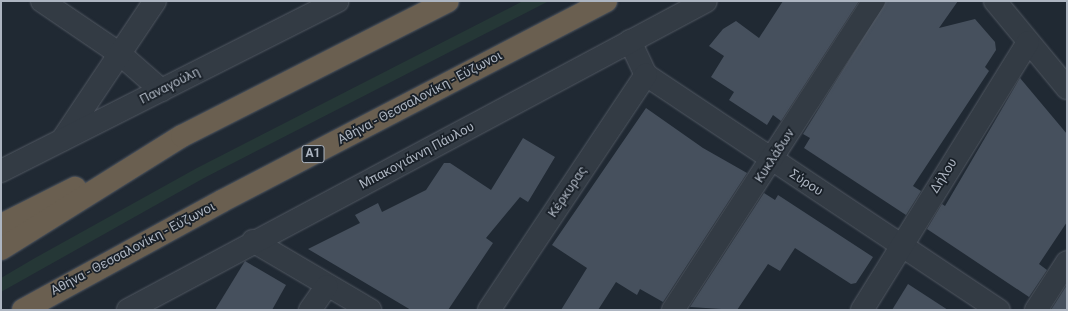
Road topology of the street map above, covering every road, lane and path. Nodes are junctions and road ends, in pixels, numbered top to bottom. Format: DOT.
graph roads {
  1 [pos="42,1"];
  2 [pos="155,1"];
  3 [pos="338,1"];
  4 [pos="448,1"];
  5 [pos="606,1"];
  6 [pos="706,1"];
  7 [pos="874,1"];
  8 [pos="995,1"];
  9 [pos="630,41"];
  10 [pos="1028,42"];
  11 [pos="120,54"];
  12 [pos="646,75"];
  13 [pos="1067,88"];
  14 [pos="161,90"];
  15 [pos="182,136"];
  16 [pos="61,141"];
  17 [pos="772,161"];
  18 [pos="1,171"];
  19 [pos="1,225"];
  20 [pos="253,241"];
  21 [pos="901,245"];
  22 [pos="1,249"];
  23 [pos="1067,262"];
  24 [pos="327,286"];
  25 [pos="497,307"];
  26 [pos="22,310"];
  27 [pos="128,310"];
  28 [pos="310,310"];
  29 [pos="370,310"];
  30 [pos="673,310"];
  31 [pos="862,310"];
  32 [pos="999,310"];
  33 [pos="1036,310"];
  1 -- 11 [label="street"];
  2 -- 11 [label="street"];
  3 -- 14 [label="street, Παναγούλη"];
  4 -- 15 [label="highway"];
  5 -- 26 [label="highway, Αθήνα - Θεσσαλονίκη - Εύζωνοι / Α1"];
  6 -- 9 [label="street, Μπακογιάννη Πάυλου"];
  7 -- 17 [label="street, Κυκλάδων"];
  8 -- 10 [label="street"];
  9 -- 12 [label="street"];
  9 -- 20 [label="street, Μπακογιάννη Πάυλου"];
  10 -- 13 [label="street"];
  10 -- 21 [label="street, Δήλου"];
  11 -- 14 [label="street"];
  11 -- 16 [label="street"];
  12 -- 17 [label="street, Σύρου"];
  12 -- 25 [label="street, Κέρκυρας"];
  14 -- 16 [label="street, Παναγούλη"];
  15 -- 19 [label="highway"];
  15 -- 22 [label="highway"];
  16 -- 18 [label="street, Παναγούλη"];
  17 -- 21 [label="street, Σύρου"];
  17 -- 30 [label="street, Κυκλάδων"];
  20 -- 24 [label="street"];
  20 -- 27 [label="street, Μπακογιάννη Πάυλου"];
  21 -- 31 [label="street, Δήλου"];
  21 -- 32 [label="street, Σύρου"];
  23 -- 33 [label="street"];
  24 -- 28 [label="street"];
  24 -- 29 [label="street"];
}
